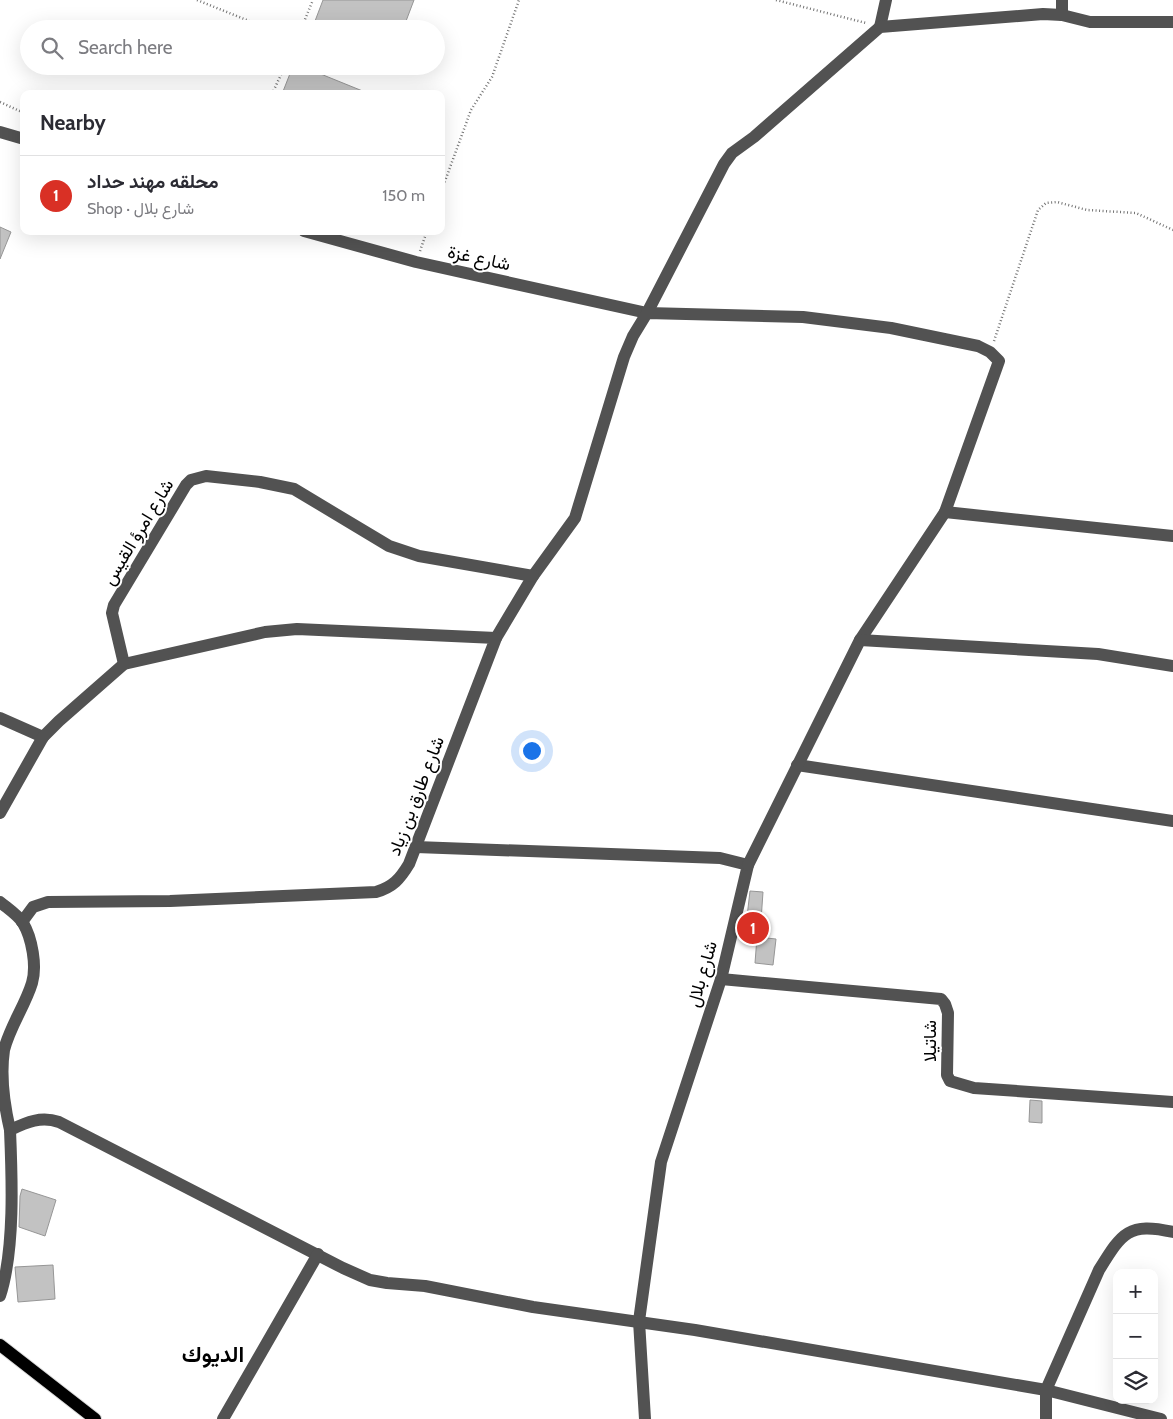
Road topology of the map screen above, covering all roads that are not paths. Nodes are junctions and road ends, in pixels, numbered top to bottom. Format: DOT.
graph roads {
  1 [pos="886,0"];
  2 [pos="1062,0"];
  3 [pos="1062,14"];
  4 [pos="1173,22"];
  5 [pos="880,27"];
  6 [pos="0,132"];
  7 [pos="20,138"];
  8 [pos="318,235"];
  9 [pos="647,313"];
  10 [pos="990,352"];
  11 [pos="945,512"];
  12 [pos="1173,536"];
  13 [pos="533,576"];
  14 [pos="496,638"];
  15 [pos="860,640"];
  16 [pos="124,664"];
  17 [pos="1173,666"];
  18 [pos="0,718"];
  19 [pos="44,737"];
  20 [pos="796,765"];
  21 [pos="0,813"];
  22 [pos="1173,821"];
  23 [pos="416,847"];
  24 [pos="748,865"];
  25 [pos="0,902"];
  26 [pos="22,922"];
  27 [pos="721,979"];
  28 [pos="1173,1102"];
  29 [pos="10,1130"];
  30 [pos="1173,1232"];
  31 [pos="318,1254"];
  32 [pos="0,1296"];
  33 [pos="639,1321"];
  34 [pos="0,1345"];
  35 [pos="1046,1390"];
  36 [pos="95,1419"];
  37 [pos="223,1419"];
  38 [pos="645,1419"];
  39 [pos="1046,1419"];
  40 [pos="1161,1419"];
  1 -- 5 [label="street"];
  2 -- 3 [label="street"];
  3 -- 4 [label="street"];
  3 -- 5 [label="street"];
  5 -- 9 [label="street, شارع طارق بن زياد"];
  6 -- 7 [label="street"];
  8 -- 9 [label="street, شارع غزة"];
  9 -- 10 [label="street, شارع غزة"];
  9 -- 13 [label="street, شارع طارق بن زياد"];
  10 -- 11 [label="street, شارع بلال"];
  11 -- 12 [label="street"];
  11 -- 15 [label="street, شارع بلال"];
  13 -- 14 [label="street, شارع طارق بن زياد"];
  13 -- 16 [label="street, شارع امرؤ القيس"];
  14 -- 16 [label="street"];
  14 -- 23 [label="street, شارع طارق بن زياد"];
  15 -- 17 [label="street"];
  15 -- 20 [label="street, شارع بلال"];
  16 -- 19 [label="street"];
  18 -- 19 [label="street"];
  19 -- 21 [label="street"];
  20 -- 22 [label="street"];
  20 -- 24 [label="street, شارع بلال"];
  23 -- 24 [label="street"];
  23 -- 26 [label="street, شارع طارق بن زياد"];
  24 -- 27 [label="street, شارع بلال"];
  25 -- 26 [label="street"];
  26 -- 29 [label="street"];
  27 -- 28 [label="street, شاتيلا"];
  27 -- 33 [label="street, شارع بلال"];
  29 -- 31 [label="street"];
  29 -- 32 [label="street"];
  30 -- 35 [label="street"];
  31 -- 33 [label="street"];
  31 -- 37 [label="street"];
  33 -- 35 [label="street"];
  33 -- 38 [label="street, شارع بلال"];
  34 -- 36 [label="main road"];
  35 -- 39 [label="street"];
  35 -- 40 [label="street"];
}
